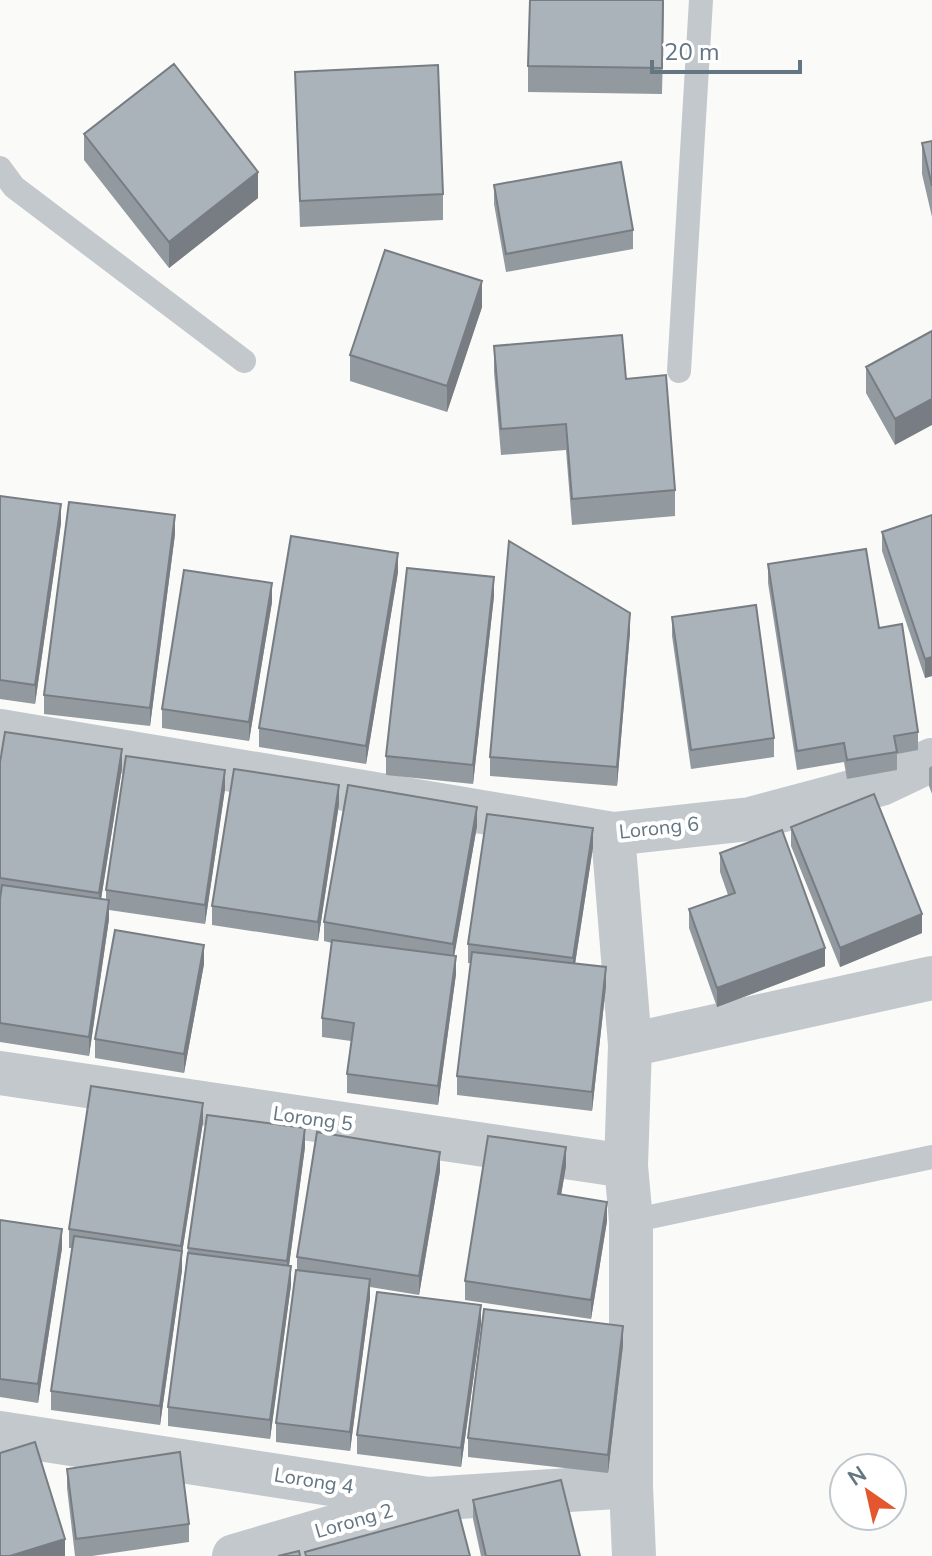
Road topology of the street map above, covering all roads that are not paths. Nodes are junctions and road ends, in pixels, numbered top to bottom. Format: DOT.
graph roads {
  1 [pos="701,0"];
  2 [pos="0,168"];
  3 [pos="244,361"];
  4 [pos="679,371"];
  5 [pos="0,731"];
  6 [pos="932,760"];
  7 [pos="613,834"];
  8 [pos="932,978"];
  9 [pos="630,1045"];
  10 [pos="0,1073"];
  11 [pos="932,1157"];
  12 [pos="626,1166"];
  13 [pos="631,1221"];
  14 [pos="0,1433"];
  15 [pos="631,1486"];
  16 [pos="428,1499"];
  17 [pos="234,1556"];
  18 [pos="634,1556"];
  1 -- 4 [label="lane"];
  2 -- 3 [label="lane"];
  5 -- 7 [label="street, Lorong 6"];
  6 -- 7 [label="street, Lorong 6"];
  7 -- 9 [label="street"];
  8 -- 9 [label="street"];
  9 -- 12 [label="street"];
  10 -- 12 [label="street, Lorong 5"];
  11 -- 13 [label="lane"];
  12 -- 13 [label="street"];
  13 -- 15 [label="street"];
  14 -- 16 [label="street, Lorong 4"];
  15 -- 16 [label="street, Lorong 4"];
  15 -- 18 [label="street"];
  16 -- 17 [label="street, Lorong 2"];
}
